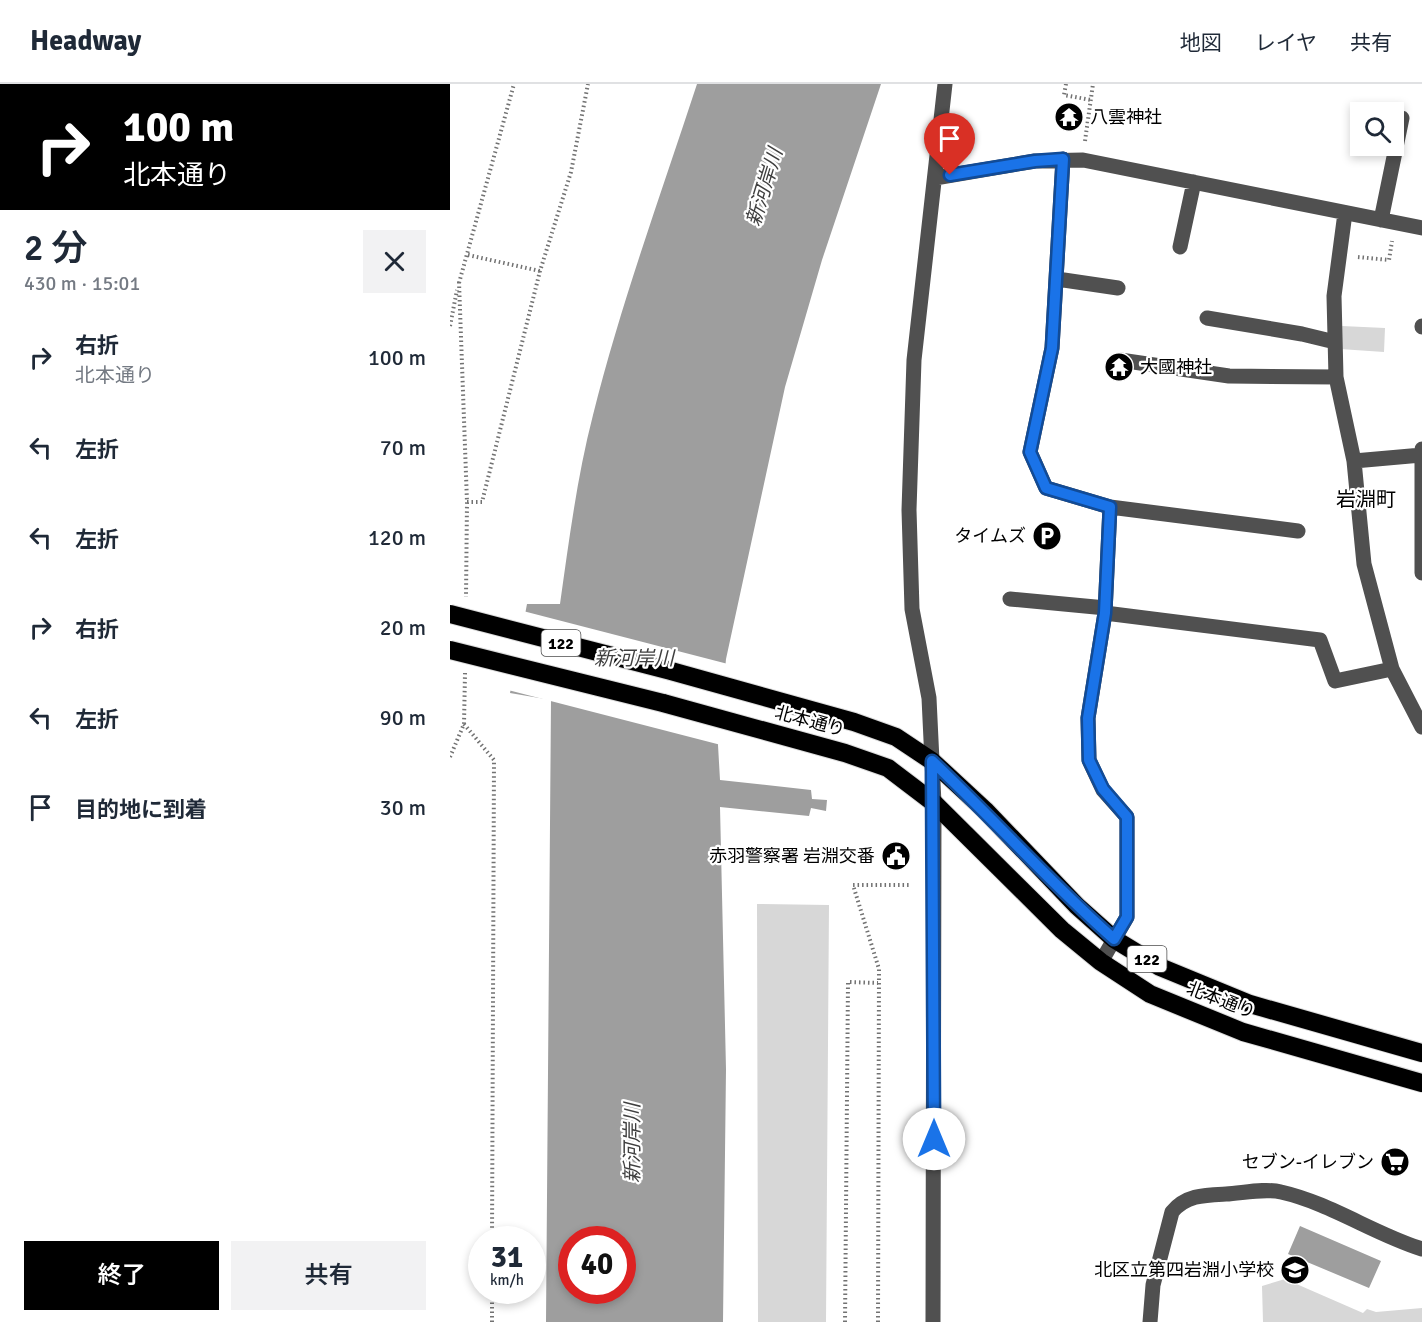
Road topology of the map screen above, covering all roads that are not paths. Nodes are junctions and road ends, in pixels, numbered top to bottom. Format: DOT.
graph roads {
  1 [pos="945,84"];
  2 [pos="1397,156"];
  3 [pos="1063,159"];
  4 [pos="935,178"];
  5 [pos="1194,182"];
  6 [pos="1345,213"];
  7 [pos="1389,221"];
  8 [pos="1422,228"];
  9 [pos="1180,247"];
  10 [pos="1057,279"];
  11 [pos="1118,288"];
  12 [pos="1207,318"];
  13 [pos="1335,342"];
  14 [pos="1120,360"];
  15 [pos="1336,377"];
  16 [pos="1422,449"];
  17 [pos="1422,455"];
  18 [pos="1354,461"];
  19 [pos="1110,507"];
  20 [pos="1298,531"];
  21 [pos="1422,573"];
  22 [pos="1010,599"];
  23 [pos="458,611"];
  24 [pos="1106,611"];
  25 [pos="450,650"];
  26 [pos="1392,669"];
  27 [pos="1422,727"];
  28 [pos="932,761"];
  29 [pos="934,803"];
  30 [pos="1114,939"];
  31 [pos="1101,962"];
  32 [pos="1422,1053"];
  33 [pos="1422,1083"];
  34 [pos="1422,1249"];
  35 [pos="933,1322"];
  36 [pos="1150,1322"];
  1 -- 4 [label="street"];
  2 -- 7 [label="street"];
  3 -- 4 [label="street"];
  3 -- 5 [label="street"];
  3 -- 10 [label="street"];
  4 -- 28 [label="street"];
  5 -- 6 [label="street"];
  5 -- 9 [label="street"];
  6 -- 7 [label="street"];
  6 -- 13 [label="street"];
  7 -- 8 [label="street"];
  10 -- 11 [label="street"];
  10 -- 19 [label="street"];
  12 -- 13 [label="street"];
  13 -- 15 [label="street"];
  14 -- 15 [label="street"];
  15 -- 18 [label="street"];
  16 -- 17 [label="street"];
  17 -- 18 [label="street"];
  17 -- 21 [label="street"];
  18 -- 26 [label="street"];
  19 -- 20 [label="street"];
  19 -- 24 [label="street"];
  22 -- 24 [label="street"];
  23 -- 28 [label="highway, 北本通り / 122, bridge"];
  24 -- 26 [label="street"];
  24 -- 30 [label="street"];
  25 -- 29 [label="highway, 北本通り / 122, bridge"];
  26 -- 27 [label="street"];
  28 -- 29 [label="street"];
  28 -- 30 [label="highway, 北本通り / 122"];
  29 -- 31 [label="highway, 北本通り / 122"];
  29 -- 35 [label="street"];
  30 -- 31 [label="street"];
  30 -- 32 [label="highway, 北本通り / 122"];
  31 -- 33 [label="highway, 北本通り / 122"];
  34 -- 36 [label="street"];
}
